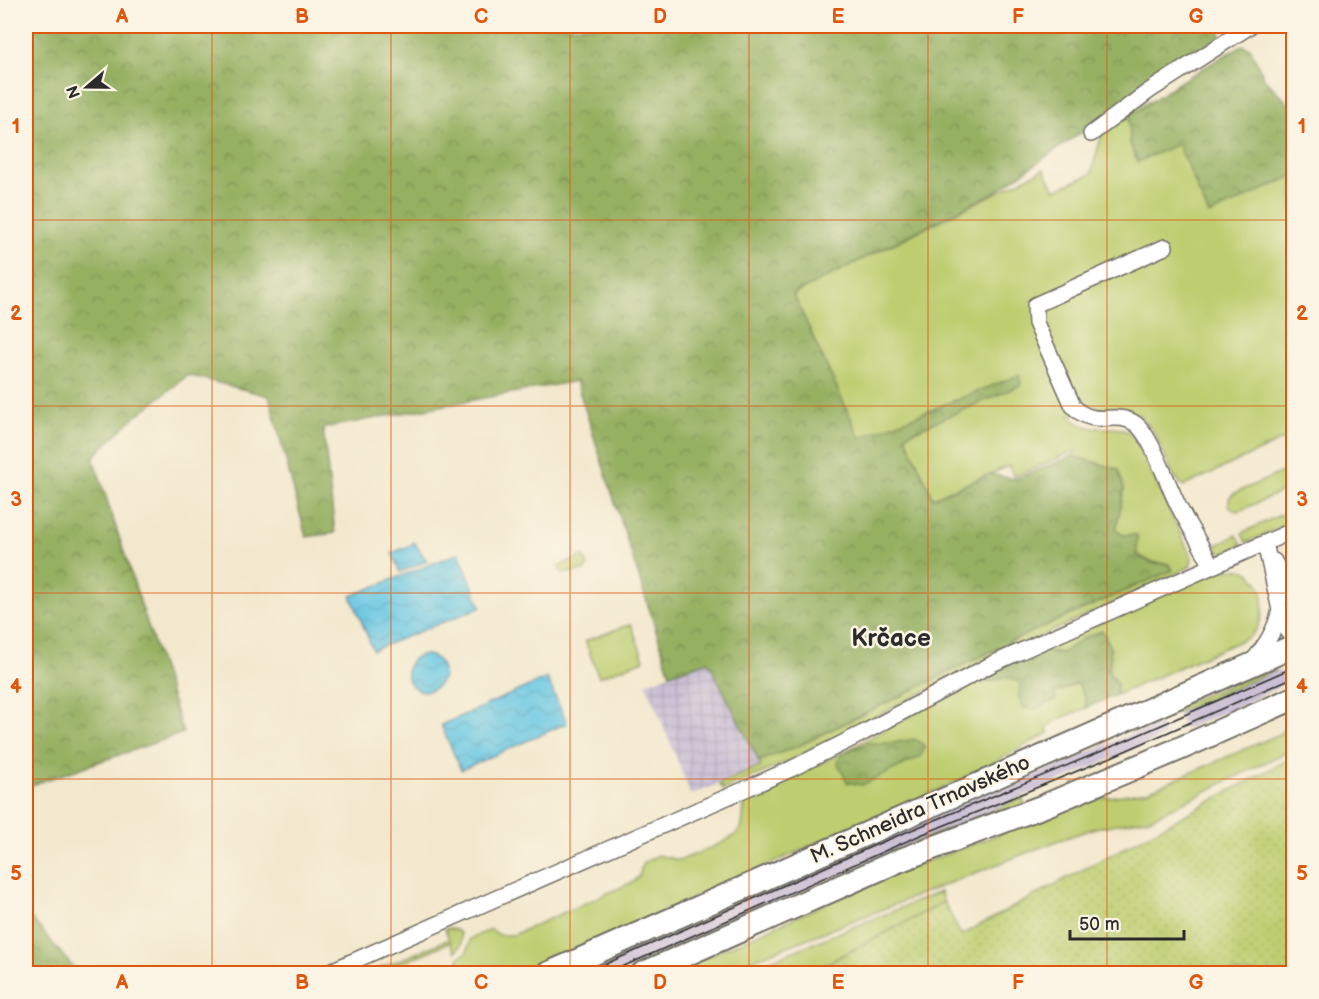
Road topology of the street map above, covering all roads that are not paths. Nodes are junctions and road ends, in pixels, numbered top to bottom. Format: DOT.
graph roads {
  1 [pos="1246,28"];
  2 [pos="1091,134"];
  3 [pos="1165,247"];
  4 [pos="1293,530"];
  5 [pos="1265,543"];
  6 [pos="1211,565"];
  7 [pos="1293,601"];
  8 [pos="1280,610"];
  9 [pos="1293,637"];
  10 [pos="1293,646"];
  11 [pos="1249,666"];
  12 [pos="1292,696"];
  13 [pos="324,974"];
  14 [pos="548,974"];
  15 [pos="642,974"];
  1 -- 2 [label="street"];
  3 -- 6 [label="street"];
  4 -- 5 [label="street"];
  5 -- 6 [label="street"];
  5 -- 7 [label="street"];
  5 -- 8 [label="street"];
  6 -- 13 [label="street"];
  8 -- 9 [label="street"];
  8 -- 11 [label="street"];
  10 -- 11 [label="main road, M. Schneidra Trnavského"];
  11 -- 14 [label="main road, M. Schneidra Trnavského"];
  12 -- 15 [label="main road, M. Schneidra Trnavského"];
}
